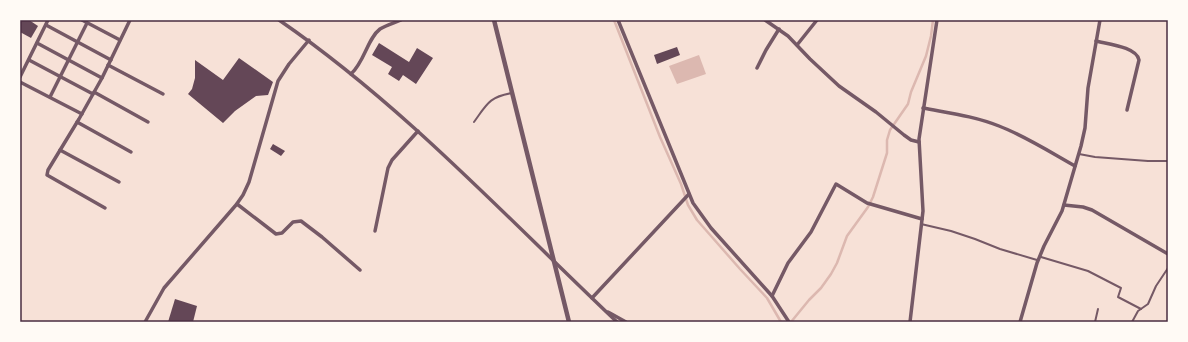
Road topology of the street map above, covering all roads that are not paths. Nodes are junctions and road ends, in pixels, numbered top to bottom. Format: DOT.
graph roads {
  1 [pos="48,20"];
  2 [pos="82,20"];
  3 [pos="279,20"];
  4 [pos="401,20"];
  5 [pos="494,20"];
  6 [pos="618,20"];
  7 [pos="765,20"];
  8 [pos="817,20"];
  9 [pos="937,20"];
  10 [pos="1100,20"];
  11 [pos="129,21"];
  12 [pos="87,23"];
  13 [pos="46,25"];
  14 [pos="779,29"];
  15 [pos="120,40"];
  16 [pos="308,40"];
  17 [pos="1096,41"];
  18 [pos="78,42"];
  19 [pos="38,43"];
  20 [pos="797,45"];
  21 [pos="29,60"];
  22 [pos="68,60"];
  23 [pos="111,60"];
  24 [pos="108,65"];
  25 [pos="758,68"];
  26 [pos="351,74"];
  27 [pos="20,77"];
  28 [pos="60,77"];
  29 [pos="102,78"];
  30 [pos="20,82"];
  31 [pos="93,93"];
  32 [pos="512,93"];
  33 [pos="163,94"];
  34 [pos="50,97"];
  35 [pos="923,108"];
  36 [pos="1127,110"];
  37 [pos="82,114"];
  38 [pos="77,122"];
  39 [pos="148,122"];
  40 [pos="474,122"];
  41 [pos="418,131"];
  42 [pos="919,142"];
  43 [pos="60,150"];
  44 [pos="131,152"];
  45 [pos="1079,154"];
  46 [pos="1168,161"];
  47 [pos="1075,166"];
  48 [pos="118,182"];
  49 [pos="689,194"];
  50 [pos="237,204"];
  51 [pos="1064,205"];
  52 [pos="105,208"];
  53 [pos="922,219"];
  54 [pos="922,224"];
  55 [pos="375,230"];
  56 [pos="1168,254"];
  57 [pos="1039,258"];
  58 [pos="554,262"];
  59 [pos="1168,268"];
  60 [pos="360,270"];
  61 [pos="772,296"];
  62 [pos="592,298"];
  63 [pos="602,308"];
  64 [pos="1098,309"];
  65 [pos="1141,309"];
  66 [pos="144,322"];
  67 [pos="569,322"];
  68 [pos="616,322"];
  69 [pos="626,322"];
  70 [pos="789,322"];
  71 [pos="910,322"];
  72 [pos="1020,322"];
  73 [pos="1095,322"];
  74 [pos="1132,322"];
  1 -- 13 [label="street"];
  2 -- 12 [label="street"];
  3 -- 16 [label="street"];
  4 -- 26 [label="street"];
  5 -- 32 [label="street"];
  6 -- 49 [label="street"];
  7 -- 14 [label="street"];
  8 -- 20 [label="street"];
  9 -- 35 [label="street"];
  10 -- 17 [label="street"];
  11 -- 15 [label="street"];
  12 -- 15 [label="street"];
  12 -- 18 [label="street"];
  13 -- 18 [label="street"];
  13 -- 19 [label="street"];
  14 -- 20 [label="street"];
  14 -- 25 [label="street"];
  15 -- 23 [label="street"];
  16 -- 26 [label="street"];
  16 -- 50 [label="street"];
  17 -- 36 [label="street"];
  17 -- 45 [label="street"];
  18 -- 22 [label="street"];
  18 -- 23 [label="street"];
  19 -- 21 [label="street"];
  19 -- 22 [label="street"];
  20 -- 42 [label="street"];
  21 -- 27 [label="street"];
  21 -- 28 [label="street"];
  22 -- 28 [label="street"];
  22 -- 29 [label="street"];
  23 -- 24 [label="street"];
  24 -- 29 [label="street"];
  24 -- 33 [label="street"];
  26 -- 41 [label="street"];
  28 -- 31 [label="street"];
  28 -- 34 [label="street"];
  29 -- 31 [label="street"];
  30 -- 34 [label="street"];
  31 -- 37 [label="street"];
  31 -- 39 [label="street"];
  32 -- 40 [label="lane"];
  32 -- 58 [label="street"];
  34 -- 37 [label="street"];
  35 -- 42 [label="street"];
  35 -- 47 [label="street"];
  37 -- 38 [label="street"];
  38 -- 43 [label="street"];
  38 -- 44 [label="street"];
  41 -- 55 [label="street"];
  41 -- 58 [label="street"];
  42 -- 53 [label="street"];
  43 -- 48 [label="street"];
  43 -- 52 [label="street"];
  45 -- 46 [label="lane"];
  45 -- 47 [label="street"];
  47 -- 51 [label="street"];
  49 -- 61 [label="street"];
  49 -- 62 [label="street"];
  50 -- 60 [label="street"];
  50 -- 66 [label="street"];
  51 -- 56 [label="street"];
  51 -- 57 [label="street"];
  53 -- 54 [label="street"];
  53 -- 61 [label="street"];
  54 -- 57 [label="lane"];
  54 -- 71 [label="street"];
  57 -- 65 [label="lane"];
  57 -- 72 [label="street"];
  58 -- 62 [label="street"];
  58 -- 67 [label="street"];
  59 -- 65 [label="lane"];
  61 -- 70 [label="street"];
  62 -- 63 [label="street"];
  63 -- 68 [label="street"];
  63 -- 69 [label="street"];
  64 -- 73 [label="lane"];
  65 -- 74 [label="lane"];
}
